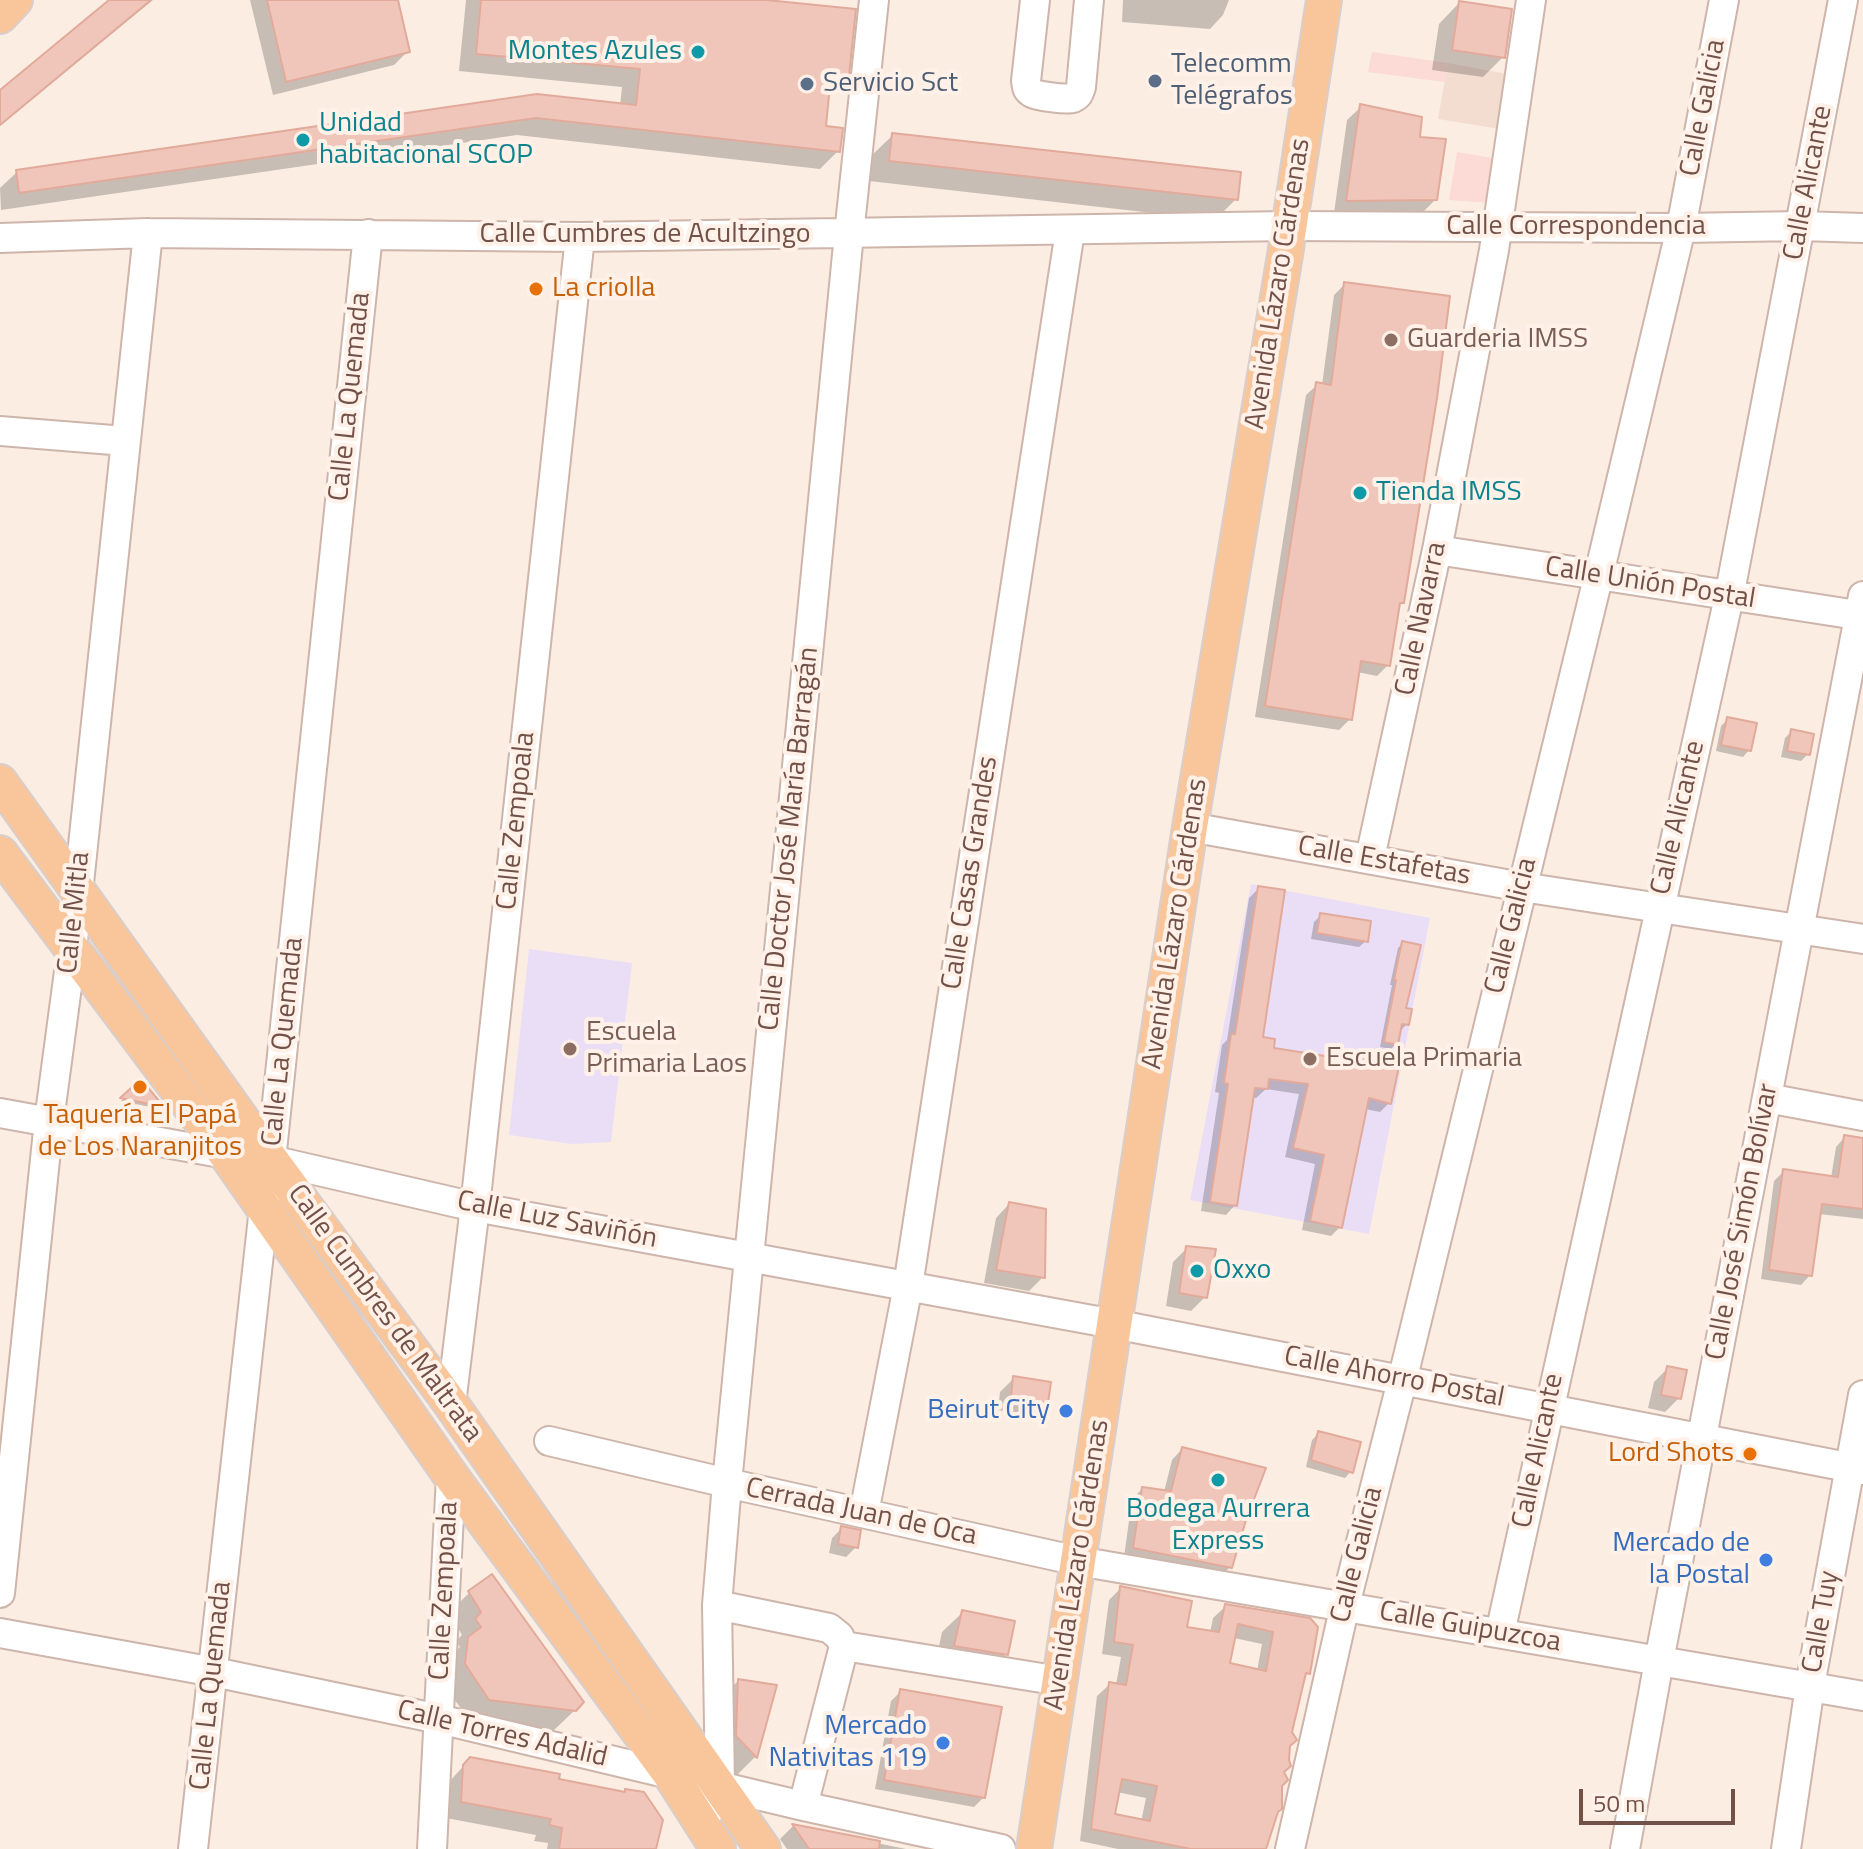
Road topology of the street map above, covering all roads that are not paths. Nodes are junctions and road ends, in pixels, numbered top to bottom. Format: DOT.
graph roads {
  1 [pos="15,0"];
  2 [pos="874,0"];
  3 [pos="1035,0"];
  4 [pos="1089,0"];
  5 [pos="1324,0"];
  6 [pos="1531,0"];
  7 [pos="1724,0"];
  8 [pos="1843,0"];
  9 [pos="0,16"];
  10 [pos="1289,226"];
  11 [pos="1801,226"];
  12 [pos="1497,227"];
  13 [pos="1681,228"];
  14 [pos="1863,228"];
  15 [pos="1070,231"];
  16 [pos="148,233"];
  17 [pos="368,234"];
  18 [pos="849,234"];
  19 [pos="580,237"];
  20 [pos="0,238"];
  21 [pos="0,431"];
  22 [pos="125,441"];
  23 [pos="1437,550"];
  24 [pos="1599,574"];
  25 [pos="1729,597"];
  26 [pos="1862,609"];
  27 [pos="0,782"];
  28 [pos="1190,827"];
  29 [pos="0,853"];
  30 [pos="1370,858"];
  31 [pos="1522,887"];
  32 [pos="78,890"];
  33 [pos="1660,907"];
  34 [pos="1798,929"];
  35 [pos="1863,939"];
  36 [pos="72,949"];
  37 [pos="1767,1098"];
  38 [pos="0,1113"];
  39 [pos="1863,1116"];
  40 [pos="49,1121"];
  41 [pos="226,1154"];
  42 [pos="271,1160"];
  43 [pos="475,1207"];
  44 [pos="264,1208"];
  45 [pos="749,1257"];
  46 [pos="908,1286"];
  47 [pos="1114,1324"];
  48 [pos="1402,1381"];
  49 [pos="1863,1395"];
  50 [pos="451,1404"];
  51 [pos="1549,1408"];
  52 [pos="1702,1438"];
  53 [pos="549,1441"];
  54 [pos="1856,1469"];
  55 [pos="451,1476"];
  56 [pos="727,1483"];
  57 [pos="864,1513"];
  58 [pos="1078,1561"];
  59 [pos="0,1593"];
  60 [pos="717,1605"];
  61 [pos="1345,1605"];
  62 [pos="0,1633"];
  63 [pos="1500,1633"];
  64 [pos="844,1646"];
  65 [pos="1659,1661"];
  66 [pos="214,1672"];
  67 [pos="1060,1681"];
  68 [pos="1810,1686"];
  69 [pos="1863,1696"];
  70 [pos="439,1719"];
  71 [pos="670,1774"];
  72 [pos="720,1785"];
  73 [pos="803,1806"];
  74 [pos="710,1837"];
  75 [pos="193,1849"];
  76 [pos="432,1849"];
  77 [pos="763,1849"];
  78 [pos="1001,1849"];
  79 [pos="1034,1849"];
  80 [pos="1290,1849"];
  81 [pos="1625,1849"];
  82 [pos="1786,1849"];
  1 -- 9 [label="main road"];
  2 -- 18 [label="street, Calle Doctor José María Barragán"];
  3 -- 4 [label="street"];
  5 -- 10 [label="main road, Avenida Lázaro Cárdenas"];
  6 -- 12 [label="street, Calle Navarra"];
  7 -- 13 [label="street, Calle Galicia"];
  8 -- 11 [label="street, Calle Alicante"];
  10 -- 12 [label="street, Calle Correspondencia"];
  10 -- 15 [label="street, Calle Cumbres de Acultzingo"];
  10 -- 28 [label="main road, Avenida Lázaro Cárdenas"];
  11 -- 13 [label="street, Calle Correspondencia"];
  11 -- 14 [label="street, Calle Correspondencia"];
  11 -- 25 [label="street, Calle Alicante"];
  12 -- 13 [label="street, Calle Correspondencia"];
  12 -- 23 [label="street, Calle Navarra"];
  13 -- 24 [label="street, Calle Galicia"];
  15 -- 18 [label="street, Calle Cumbres de Acultzingo"];
  15 -- 46 [label="street, Calle Casas Grandes"];
  16 -- 17 [label="street, Calle Cumbres de Acultzingo"];
  16 -- 20 [label="street, Calle Cumbres de Acultzingo"];
  16 -- 22 [label="street, Calle Mitla"];
  17 -- 19 [label="street, Calle Cumbres de Acultzingo"];
  17 -- 42 [label="street, Calle La Quemada"];
  18 -- 19 [label="street, Calle Cumbres de Acultzingo"];
  18 -- 45 [label="street, Calle Doctor José María Barragán"];
  19 -- 43 [label="street, Calle Zempoala"];
  21 -- 22 [label="street"];
  22 -- 32 [label="street, Calle Mitla"];
  23 -- 24 [label="street, Calle Unión Postal"];
  23 -- 30 [label="street, Calle Navarra"];
  24 -- 25 [label="street, Calle Unión Postal"];
  24 -- 31 [label="street, Calle Galicia"];
  25 -- 26 [label="street, Calle Unión Postal"];
  25 -- 33 [label="street, Calle Alicante"];
  26 -- 34 [label="street, Calle José Simón Bolívar"];
  27 -- 32 [label="main road, Calle Cumbres de Maltrata"];
  28 -- 30 [label="street, Calle Estafetas"];
  28 -- 47 [label="main road, Avenida Lázaro Cárdenas"];
  29 -- 36 [label="main road, Calle Cumbres de Maltrata"];
  30 -- 31 [label="street, Calle Estafetas"];
  31 -- 33 [label="street, Calle Estafetas"];
  31 -- 48 [label="street, Calle Galicia"];
  32 -- 36 [label="street, Calle Mitla"];
  32 -- 42 [label="main road, Calle Cumbres de Maltrata"];
  33 -- 34 [label="street, Calle Estafetas"];
  33 -- 51 [label="street, Calle Alicante"];
  34 -- 35 [label="street, Calle Estafetas"];
  34 -- 37 [label="street, Calle José Simón Bolívar"];
  36 -- 40 [label="street, Calle Mitla"];
  36 -- 41 [label="main road, Calle Cumbres de Maltrata"];
  37 -- 39 [label="street"];
  37 -- 52 [label="street, Calle José Simón Bolívar"];
  38 -- 40 [label="street, Calle Luz Saviñón"];
  40 -- 41 [label="street, Calle Luz Saviñón"];
  40 -- 59 [label="street, Calle Mitla"];
  41 -- 42 [label="street, Calle Luz Saviñón"];
  41 -- 44 [label="main road, Calle Cumbres de Maltrata"];
  42 -- 43 [label="street, Calle Luz Saviñón"];
  42 -- 44 [label="street, Calle La Quemada"];
  42 -- 50 [label="main road, Calle Cumbres de Maltrata"];
  43 -- 45 [label="street, Calle Luz Saviñón"];
  43 -- 50 [label="street, Calle Zempoala"];
  44 -- 55 [label="main road, Calle Cumbres de Maltrata"];
  44 -- 66 [label="street, Calle La Quemada"];
  45 -- 46 [label="street, Calle Luz Saviñón"];
  45 -- 56 [label="street, Calle Doctor José María Barragán"];
  46 -- 47 [label="street, Calle Luz Saviñón"];
  46 -- 57 [label="street, Calle Casas Grandes"];
  47 -- 48 [label="street, Calle Ahorro Postal"];
  47 -- 58 [label="main road, Avenida Lázaro Cárdenas"];
  48 -- 51 [label="street, Calle Ahorro Postal"];
  48 -- 61 [label="street, Calle Galicia"];
  49 -- 54 [label="street, Calle Tuy"];
  50 -- 72 [label="main road, Calle Cumbres de Maltrata"];
  51 -- 52 [label="street, Calle Ahorro Postal"];
  51 -- 63 [label="street, Calle Alicante"];
  52 -- 54 [label="street, Calle Ahorro Postal"];
  52 -- 65 [label="street, Calle José Simón Bolívar"];
  53 -- 56 [label="street, Cerrada Juan de Oca"];
  54 -- 68 [label="street, Calle Tuy"];
  55 -- 70 [label="street, Calle Zempoala"];
  55 -- 71 [label="main road, Calle Cumbres de Maltrata"];
  56 -- 57 [label="street, Cerrada Juan de Oca"];
  56 -- 60 [label="street, Calle Doctor José María Barragán"];
  57 -- 58 [label="street, Cerrada Juan de Oca"];
  58 -- 61 [label="street, Calle Guipuzcoa"];
  58 -- 67 [label="main road, Avenida Lázaro Cárdenas"];
  60 -- 64 [label="street"];
  60 -- 72 [label="street, Calle Doctor José María Barragán"];
  61 -- 63 [label="street, Calle Guipuzcoa"];
  61 -- 80 [label="street, Calle Galicia"];
  62 -- 66 [label="street, Calle Torres Adalid"];
  63 -- 65 [label="street, Calle Guipuzcoa"];
  64 -- 67 [label="street"];
  64 -- 73 [label="street"];
  65 -- 68 [label="street, Calle Guipuzcoa"];
  65 -- 81 [label="street, Calle José Simón Bolívar"];
  66 -- 70 [label="street, Calle Torres Adalid"];
  66 -- 75 [label="street, Calle La Quemada"];
  67 -- 79 [label="main road, Avenida Lázaro Cárdenas"];
  68 -- 69 [label="street, Calle Guipuzcoa"];
  68 -- 82 [label="street, Calle Tuy"];
  70 -- 71 [label="street, Calle Torres Adalid"];
  70 -- 76 [label="street, Calle Zempoala"];
  71 -- 72 [label="street, Calle Torres Adalid"];
  71 -- 74 [label="main road, Calle Cumbres de Maltrata"];
  72 -- 73 [label="street, Calle Torres Adalid"];
  72 -- 74 [label="street, Calle Doctor José María Barragán"];
  72 -- 77 [label="main road, Calle Cumbres de Maltrata"];
  73 -- 78 [label="street, Calle Torres Adalid"];
}
